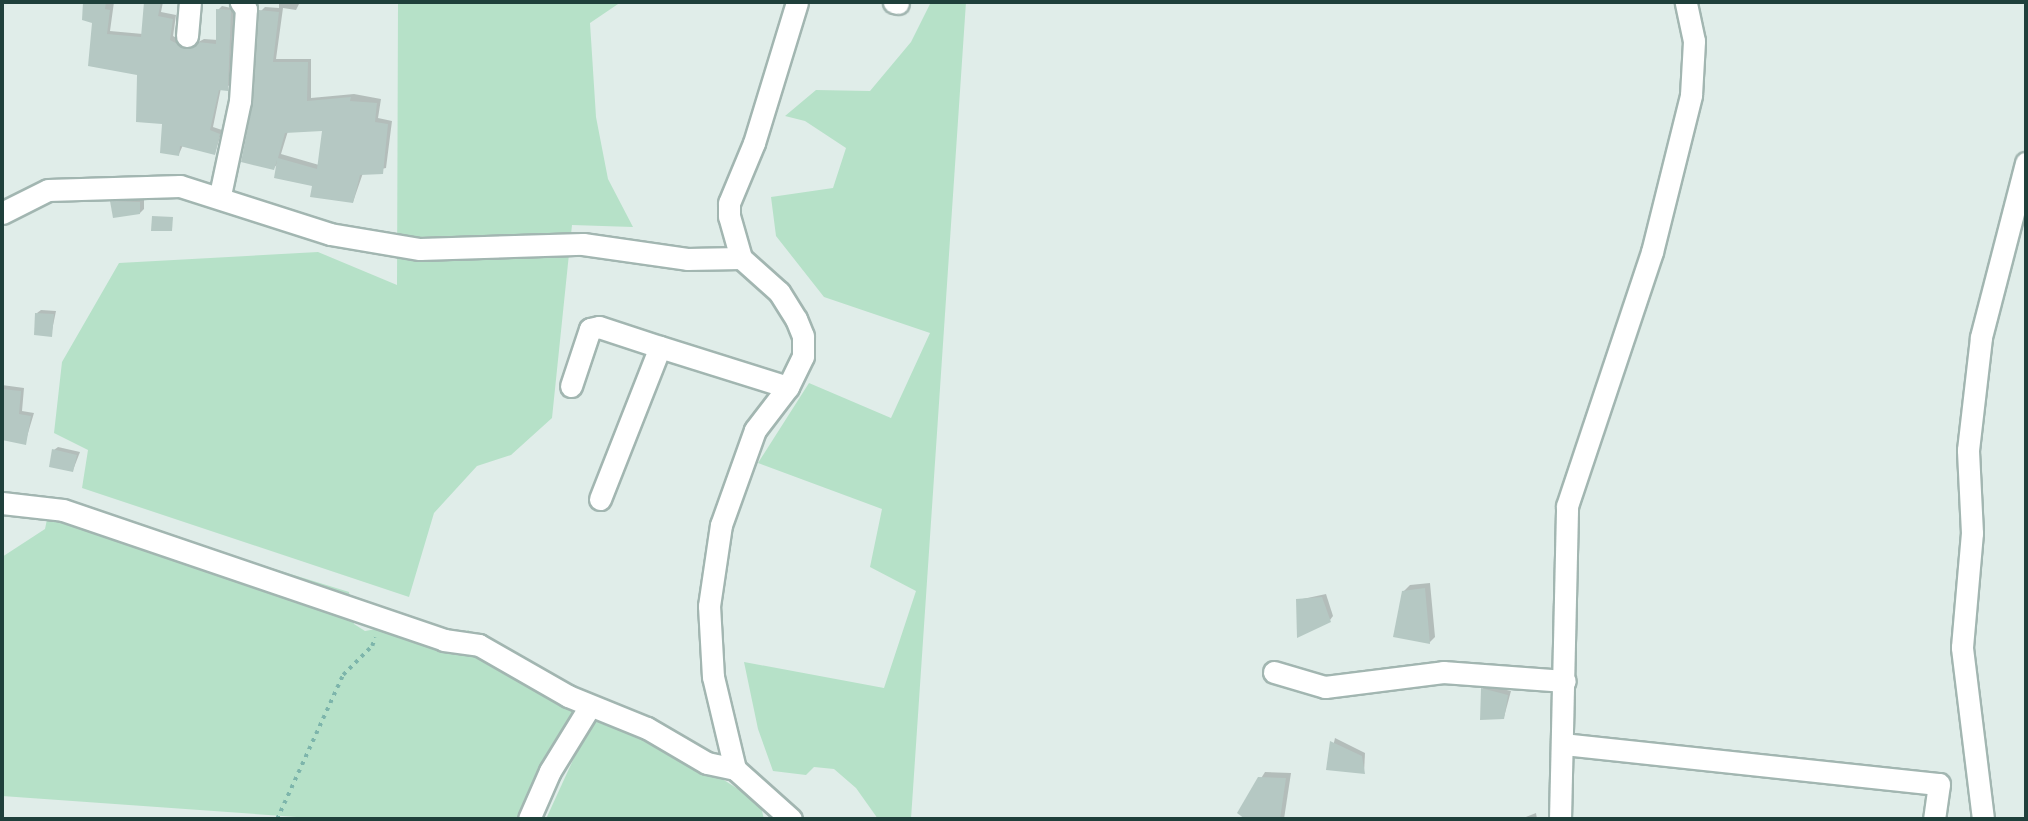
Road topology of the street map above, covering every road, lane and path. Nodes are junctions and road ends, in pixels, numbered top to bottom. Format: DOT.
graph roads {
  1 [pos="190,2"];
  2 [pos="241,2"];
  3 [pos="797,2"];
  4 [pos="1686,2"];
  5 [pos="187,36"];
  6 [pos="2026,163"];
  7 [pos="220,195"];
  8 [pos="2,213"];
  9 [pos="741,258"];
  10 [pos="660,347"];
  11 [pos="571,386"];
  12 [pos="788,387"];
  13 [pos="600,499"];
  14 [pos="2,503"];
  15 [pos="380,618"];
  16 [pos="1274,672"];
  17 [pos="1565,681"];
  18 [pos="590,706"];
  19 [pos="1563,744"];
  20 [pos="735,769"];
  21 [pos="277,819"];
  22 [pos="530,819"];
  23 [pos="791,819"];
  24 [pos="1560,819"];
  25 [pos="1934,819"];
  26 [pos="1983,819"];
  1 -- 5 [label="street"];
  2 -- 7 [label="street"];
  3 -- 9 [label="street"];
  4 -- 17 [label="street"];
  6 -- 26 [label="street"];
  7 -- 8 [label="street"];
  7 -- 9 [label="street"];
  9 -- 12 [label="street"];
  10 -- 11 [label="street"];
  10 -- 12 [label="street"];
  10 -- 13 [label="street"];
  12 -- 20 [label="street"];
  14 -- 15 [label="street"];
  15 -- 18 [label="street"];
  15 -- 21 [label="path"];
  16 -- 17 [label="street"];
  17 -- 19 [label="street"];
  18 -- 20 [label="street"];
  18 -- 22 [label="street"];
  19 -- 24 [label="street"];
  19 -- 25 [label="street"];
  20 -- 23 [label="street"];
}
